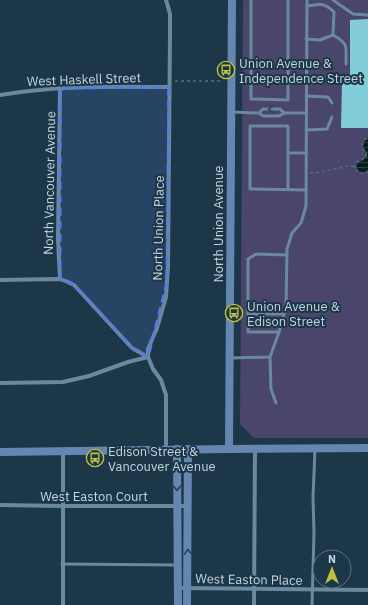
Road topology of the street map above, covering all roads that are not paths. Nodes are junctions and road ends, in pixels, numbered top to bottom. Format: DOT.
graph roads {
  1 [pos="166,0"];
  2 [pos="232,0"];
  3 [pos="251,0"];
  4 [pos="288,0"];
  5 [pos="307,0"];
  6 [pos="333,0"];
  7 [pos="307,6"];
  8 [pos="368,15"];
  9 [pos="333,34"];
  10 [pos="306,39"];
  11 [pos="288,63"];
  12 [pos="306,64"];
  13 [pos="346,64"];
  14 [pos="169,87"];
  15 [pos="60,88"];
  16 [pos="0,95"];
  17 [pos="306,96"];
  18 [pos="332,103"];
  19 [pos="231,112"];
  20 [pos="259,112"];
  21 [pos="306,112"];
  22 [pos="284,113"];
  23 [pos="332,117"];
  24 [pos="306,130"];
  25 [pos="288,153"];
  26 [pos="306,153"];
  27 [pos="288,189"];
  28 [pos="306,190"];
  29 [pos="286,255"];
  30 [pos="60,279"];
  31 [pos="0,280"];
  32 [pos="248,314"];
  33 [pos="284,314"];
  34 [pos="279,332"];
  35 [pos="148,357"];
  36 [pos="270,357"];
  37 [pos="230,358"];
  38 [pos="0,383"];
  39 [pos="276,403"];
  40 [pos="255,448"];
  41 [pos="315,448"];
  42 [pos="368,448"];
  43 [pos="166,449"];
  44 [pos="177,449"];
  45 [pos="188,449"];
  46 [pos="229,449"];
  47 [pos="63,451"];
  48 [pos="0,452"];
  49 [pos="0,505"];
  50 [pos="177,505"];
  51 [pos="63,506"];
  52 [pos="188,506"];
  53 [pos="62,564"];
  54 [pos="178,565"];
  55 [pos="178,588"];
  56 [pos="187,588"];
  57 [pos="254,589"];
  58 [pos="312,590"];
  59 [pos="368,590"];
  60 [pos="62,605"];
  61 [pos="178,605"];
  62 [pos="187,605"];
  63 [pos="254,605"];
  64 [pos="312,605"];
  1 -- 14 [label="street, North Union Place"];
  2 -- 19 [label="street, North Union Avenue"];
  3 -- 11 [label="lane"];
  4 -- 11 [label="lane"];
  5 -- 7 [label="lane"];
  6 -- 8 [label="lane"];
  7 -- 9 [label="lane"];
  7 -- 10 [label="lane"];
  9 -- 10 [label="lane"];
  9 -- 13 [label="lane"];
  10 -- 12 [label="lane"];
  11 -- 12 [label="lane"];
  12 -- 17 [label="lane"];
  14 -- 15 [label="street, West Haskell Street"];
  14 -- 35 [label="street, North Union Place"];
  15 -- 16 [label="street, West Haskell Street"];
  15 -- 30 [label="street, North Vancouver Avenue"];
  17 -- 18 [label="lane"];
  17 -- 21 [label="lane"];
  19 -- 20 [label="lane"];
  19 -- 37 [label="street, North Union Avenue"];
  20 -- 22 [label="lane"];
  22 -- 20 [label="lane, one-way"];
  21 -- 22 [label="lane"];
  21 -- 24 [label="lane"];
  23 -- 24 [label="lane"];
  24 -- 26 [label="lane"];
  25 -- 26 [label="lane"];
  25 -- 27 [label="lane"];
  25 -- 27 [label="lane"];
  26 -- 28 [label="lane"];
  27 -- 28 [label="lane"];
  28 -- 29 [label="lane"];
  29 -- 32 [label="lane"];
  29 -- 33 [label="lane"];
  30 -- 31 [label="street"];
  30 -- 35 [label="street"];
  32 -- 33 [label="lane"];
  32 -- 34 [label="lane"];
  33 -- 34 [label="lane"];
  34 -- 36 [label="lane"];
  35 -- 38 [label="street"];
  35 -- 43 [label="street"];
  36 -- 37 [label="lane"];
  36 -- 39 [label="lane"];
  37 -- 46 [label="street, North Union Avenue"];
  40 -- 41 [label="street"];
  40 -- 46 [label="street"];
  40 -- 57 [label="street"];
  41 -- 42 [label="street"];
  41 -- 58 [label="lane"];
  43 -- 44 [label="street"];
  43 -- 47 [label="street"];
  44 -- 45 [label="street"];
  44 -- 50 [label="street, one-way"];
  45 -- 46 [label="street"];
  45 -- 52 [label="street"];
  47 -- 48 [label="street"];
  47 -- 51 [label="street"];
  49 -- 51 [label="street, West Easton Court"];
  50 -- 51 [label="street, West Easton Court"];
  50 -- 52 [label="street, West Easton Court"];
  50 -- 54 [label="street"];
  51 -- 53 [label="street"];
  56 -- 52 [label="street, one-way"];
  53 -- 54 [label="lane"];
  53 -- 60 [label="street"];
  54 -- 55 [label="street"];
  55 -- 56 [label="street, West Easton Place"];
  55 -- 61 [label="street"];
  56 -- 57 [label="street, West Easton Place"];
  56 -- 62 [label="street"];
  57 -- 58 [label="street, West Easton Place"];
  57 -- 63 [label="street"];
  58 -- 59 [label="street, West Easton Place"];
  58 -- 64 [label="lane"];
}
